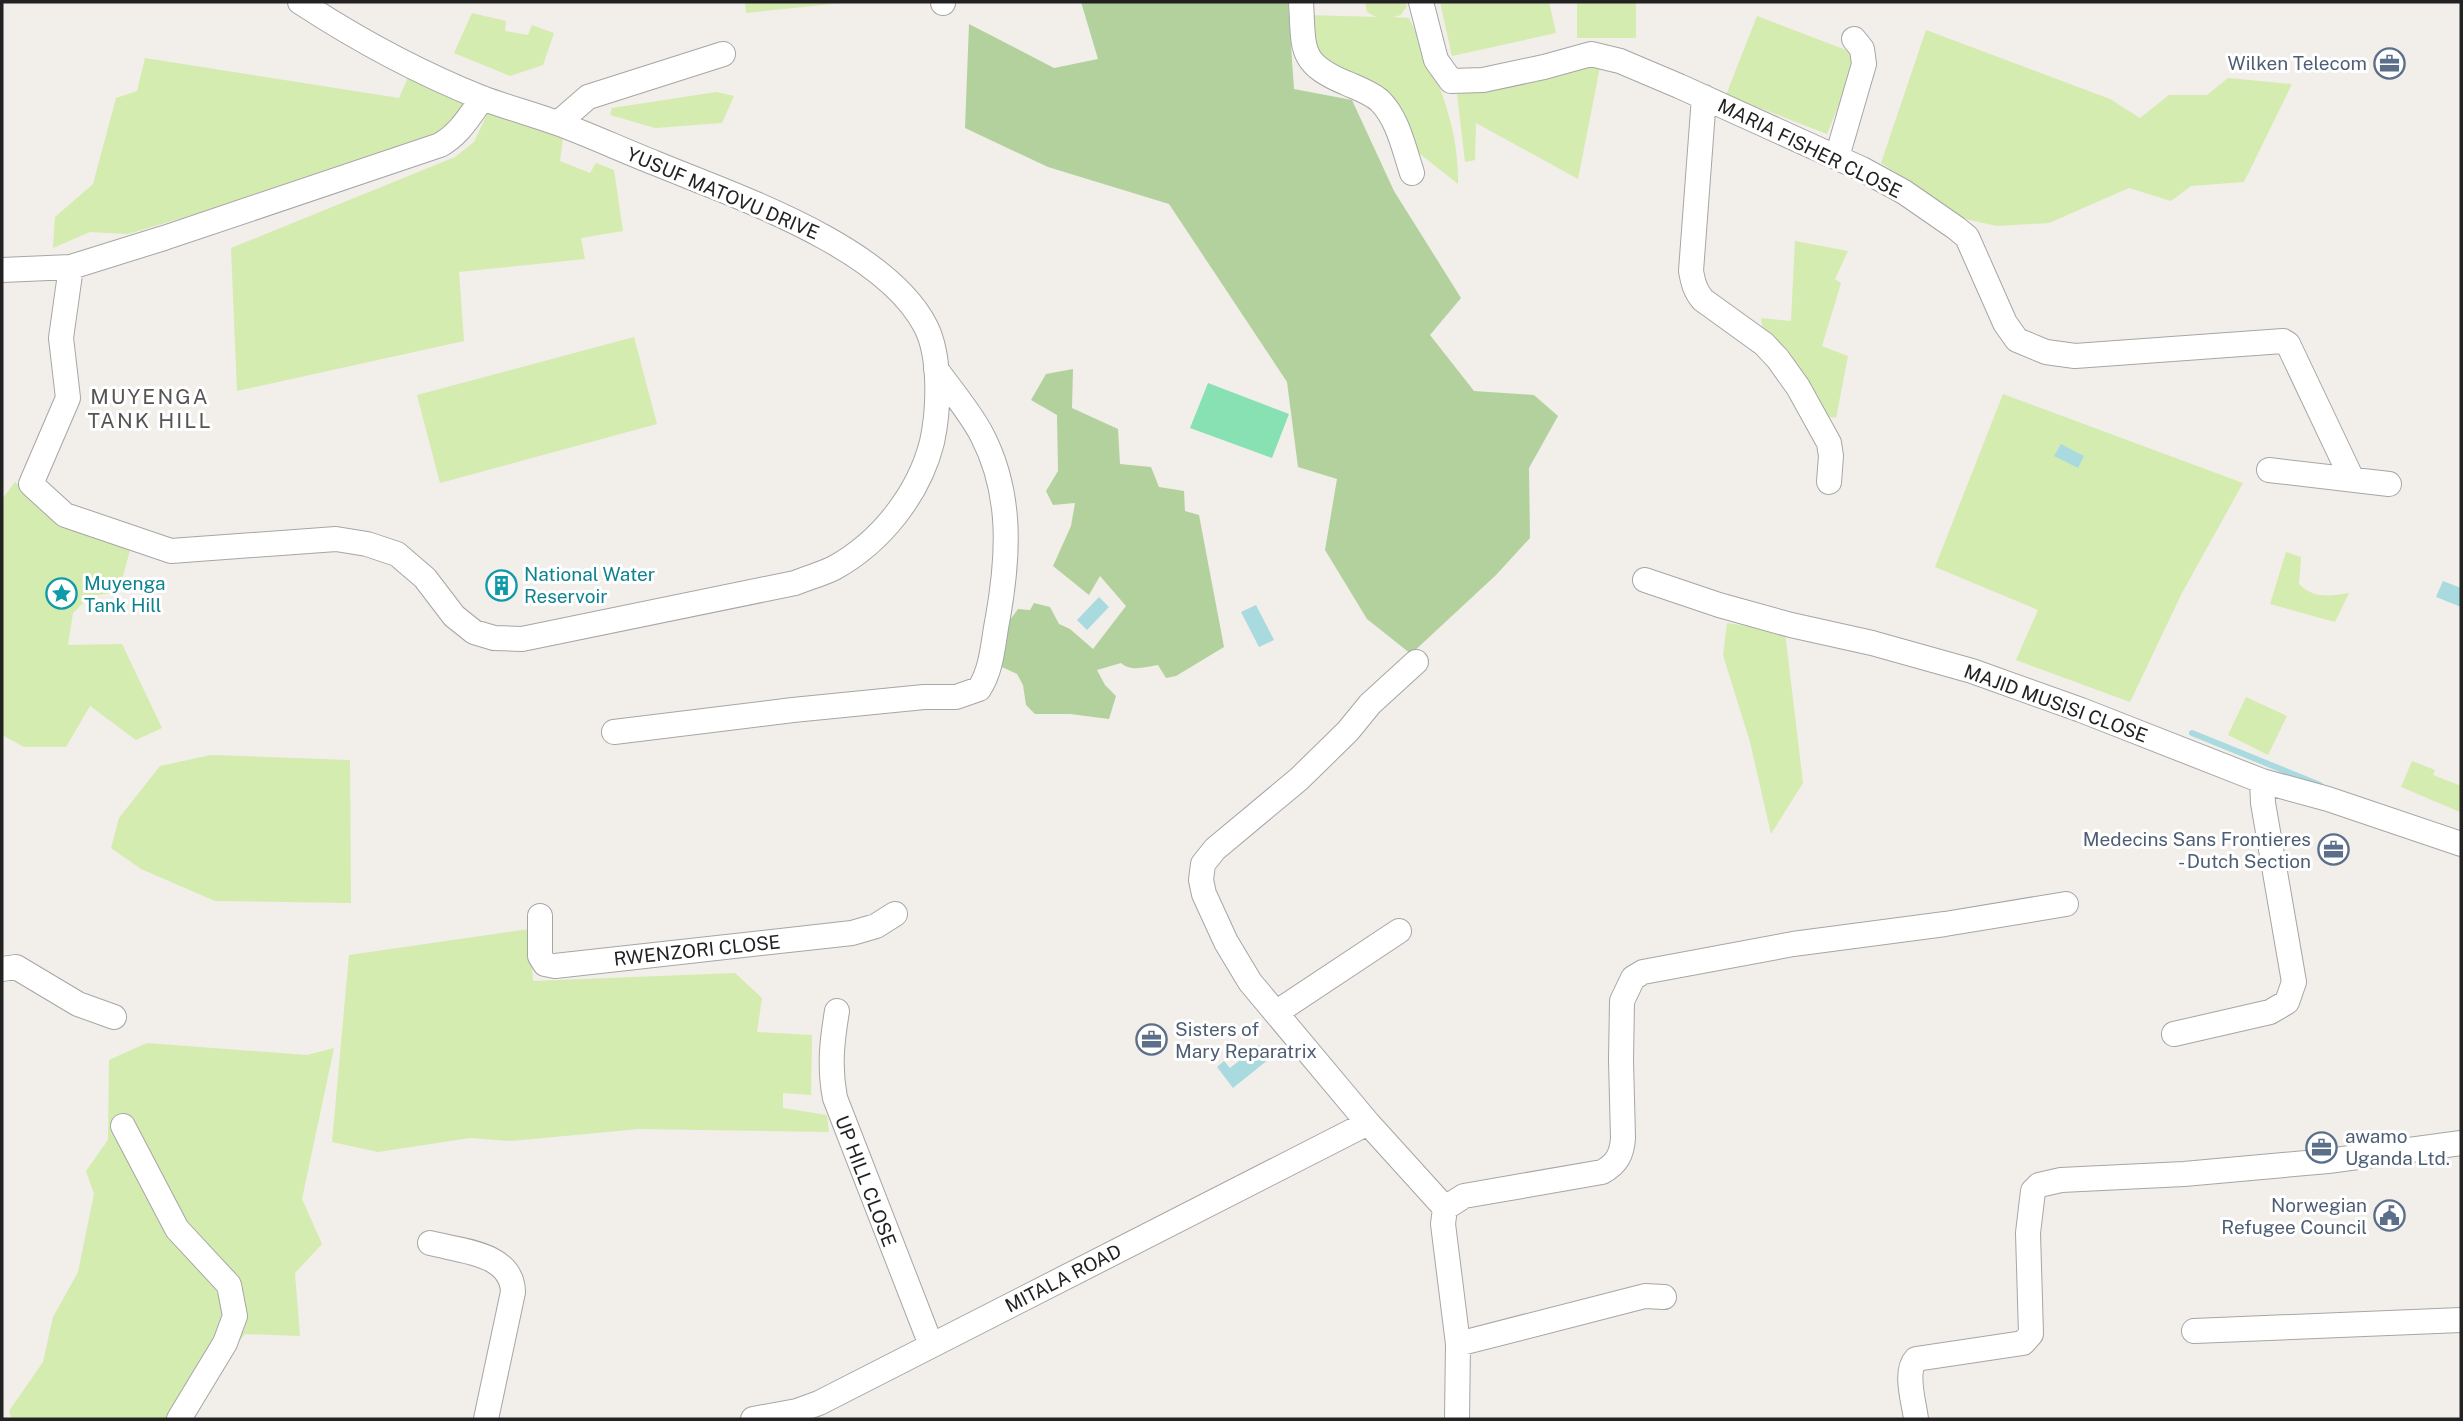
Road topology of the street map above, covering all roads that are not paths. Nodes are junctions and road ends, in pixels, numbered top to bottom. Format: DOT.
graph roads {
  1 [pos="300,2"];
  2 [pos="1301,2"];
  3 [pos="1421,2"];
  4 [pos="1854,39"];
  5 [pos="723,54"];
  6 [pos="1704,97"];
  7 [pos="484,98"];
  8 [pos="558,123"];
  9 [pos="1837,158"];
  10 [pos="1412,173"];
  11 [pos="71,267"];
  12 [pos="2,270"];
  13 [pos="936,369"];
  14 [pos="2269,470"];
  15 [pos="2352,479"];
  16 [pos="1829,482"];
  17 [pos="2389,484"];
  18 [pos="1645,580"];
  19 [pos="1416,662"];
  20 [pos="614,732"];
  21 [pos="2262,781"];
  22 [pos="2461,844"];
  23 [pos="2066,904"];
  24 [pos="895,914"];
  25 [pos="540,916"];
  26 [pos="1399,931"];
  27 [pos="2,969"];
  28 [pos="837,1010"];
  29 [pos="1277,1012"];
  30 [pos="114,1017"];
  31 [pos="2174,1034"];
  32 [pos="1368,1123"];
  33 [pos="123,1126"];
  34 [pos="2461,1143"];
  35 [pos="1445,1208"];
  36 [pos="430,1243"];
  37 [pos="1664,1297"];
  38 [pos="2461,1320"];
  39 [pos="2194,1331"];
  40 [pos="1458,1344"];
  41 [pos="931,1345"];
  42 [pos="810,1413"];
  43 [pos="179,1419"];
  44 [pos="486,1419"];
  45 [pos="752,1419"];
  46 [pos="1457,1419"];
  47 [pos="1916,1419"];
  1 -- 7 [label="street, YUSUF MATOVU DRIVE"];
  2 -- 10 [label="street"];
  3 -- 6 [label="street, MARIA FISHER CLOSE"];
  4 -- 9 [label="street"];
  5 -- 8 [label="street"];
  6 -- 9 [label="street, MARIA FISHER CLOSE"];
  6 -- 16 [label="street"];
  7 -- 8 [label="street, YUSUF MATOVU DRIVE"];
  7 -- 11 [label="street"];
  8 -- 13 [label="street, YUSUF MATOVU DRIVE"];
  9 -- 15 [label="street, MARIA FISHER CLOSE"];
  11 -- 12 [label="street"];
  11 -- 13 [label="street, YUSUF MATOVU DRIVE"];
  13 -- 20 [label="street"];
  14 -- 15 [label="street"];
  15 -- 17 [label="street"];
  18 -- 21 [label="street, MAJID MUSISI CLOSE"];
  19 -- 29 [label="street"];
  21 -- 22 [label="street, MAJID MUSISI CLOSE"];
  21 -- 31 [label="street"];
  23 -- 35 [label="street"];
  24 -- 25 [label="street, RWENZORI CLOSE"];
  26 -- 29 [label="street"];
  27 -- 30 [label="street"];
  28 -- 41 [label="street, UP HILL CLOSE"];
  29 -- 32 [label="street"];
  32 -- 35 [label="street"];
  32 -- 41 [label="street, MITALA ROAD"];
  33 -- 43 [label="street"];
  34 -- 47 [label="street"];
  35 -- 40 [label="street"];
  36 -- 44 [label="street"];
  37 -- 40 [label="street"];
  38 -- 39 [label="street"];
  40 -- 46 [label="street"];
  41 -- 42 [label="street, MITALA ROAD"];
  42 -- 45 [label="street, MITALA ROAD"];
}
